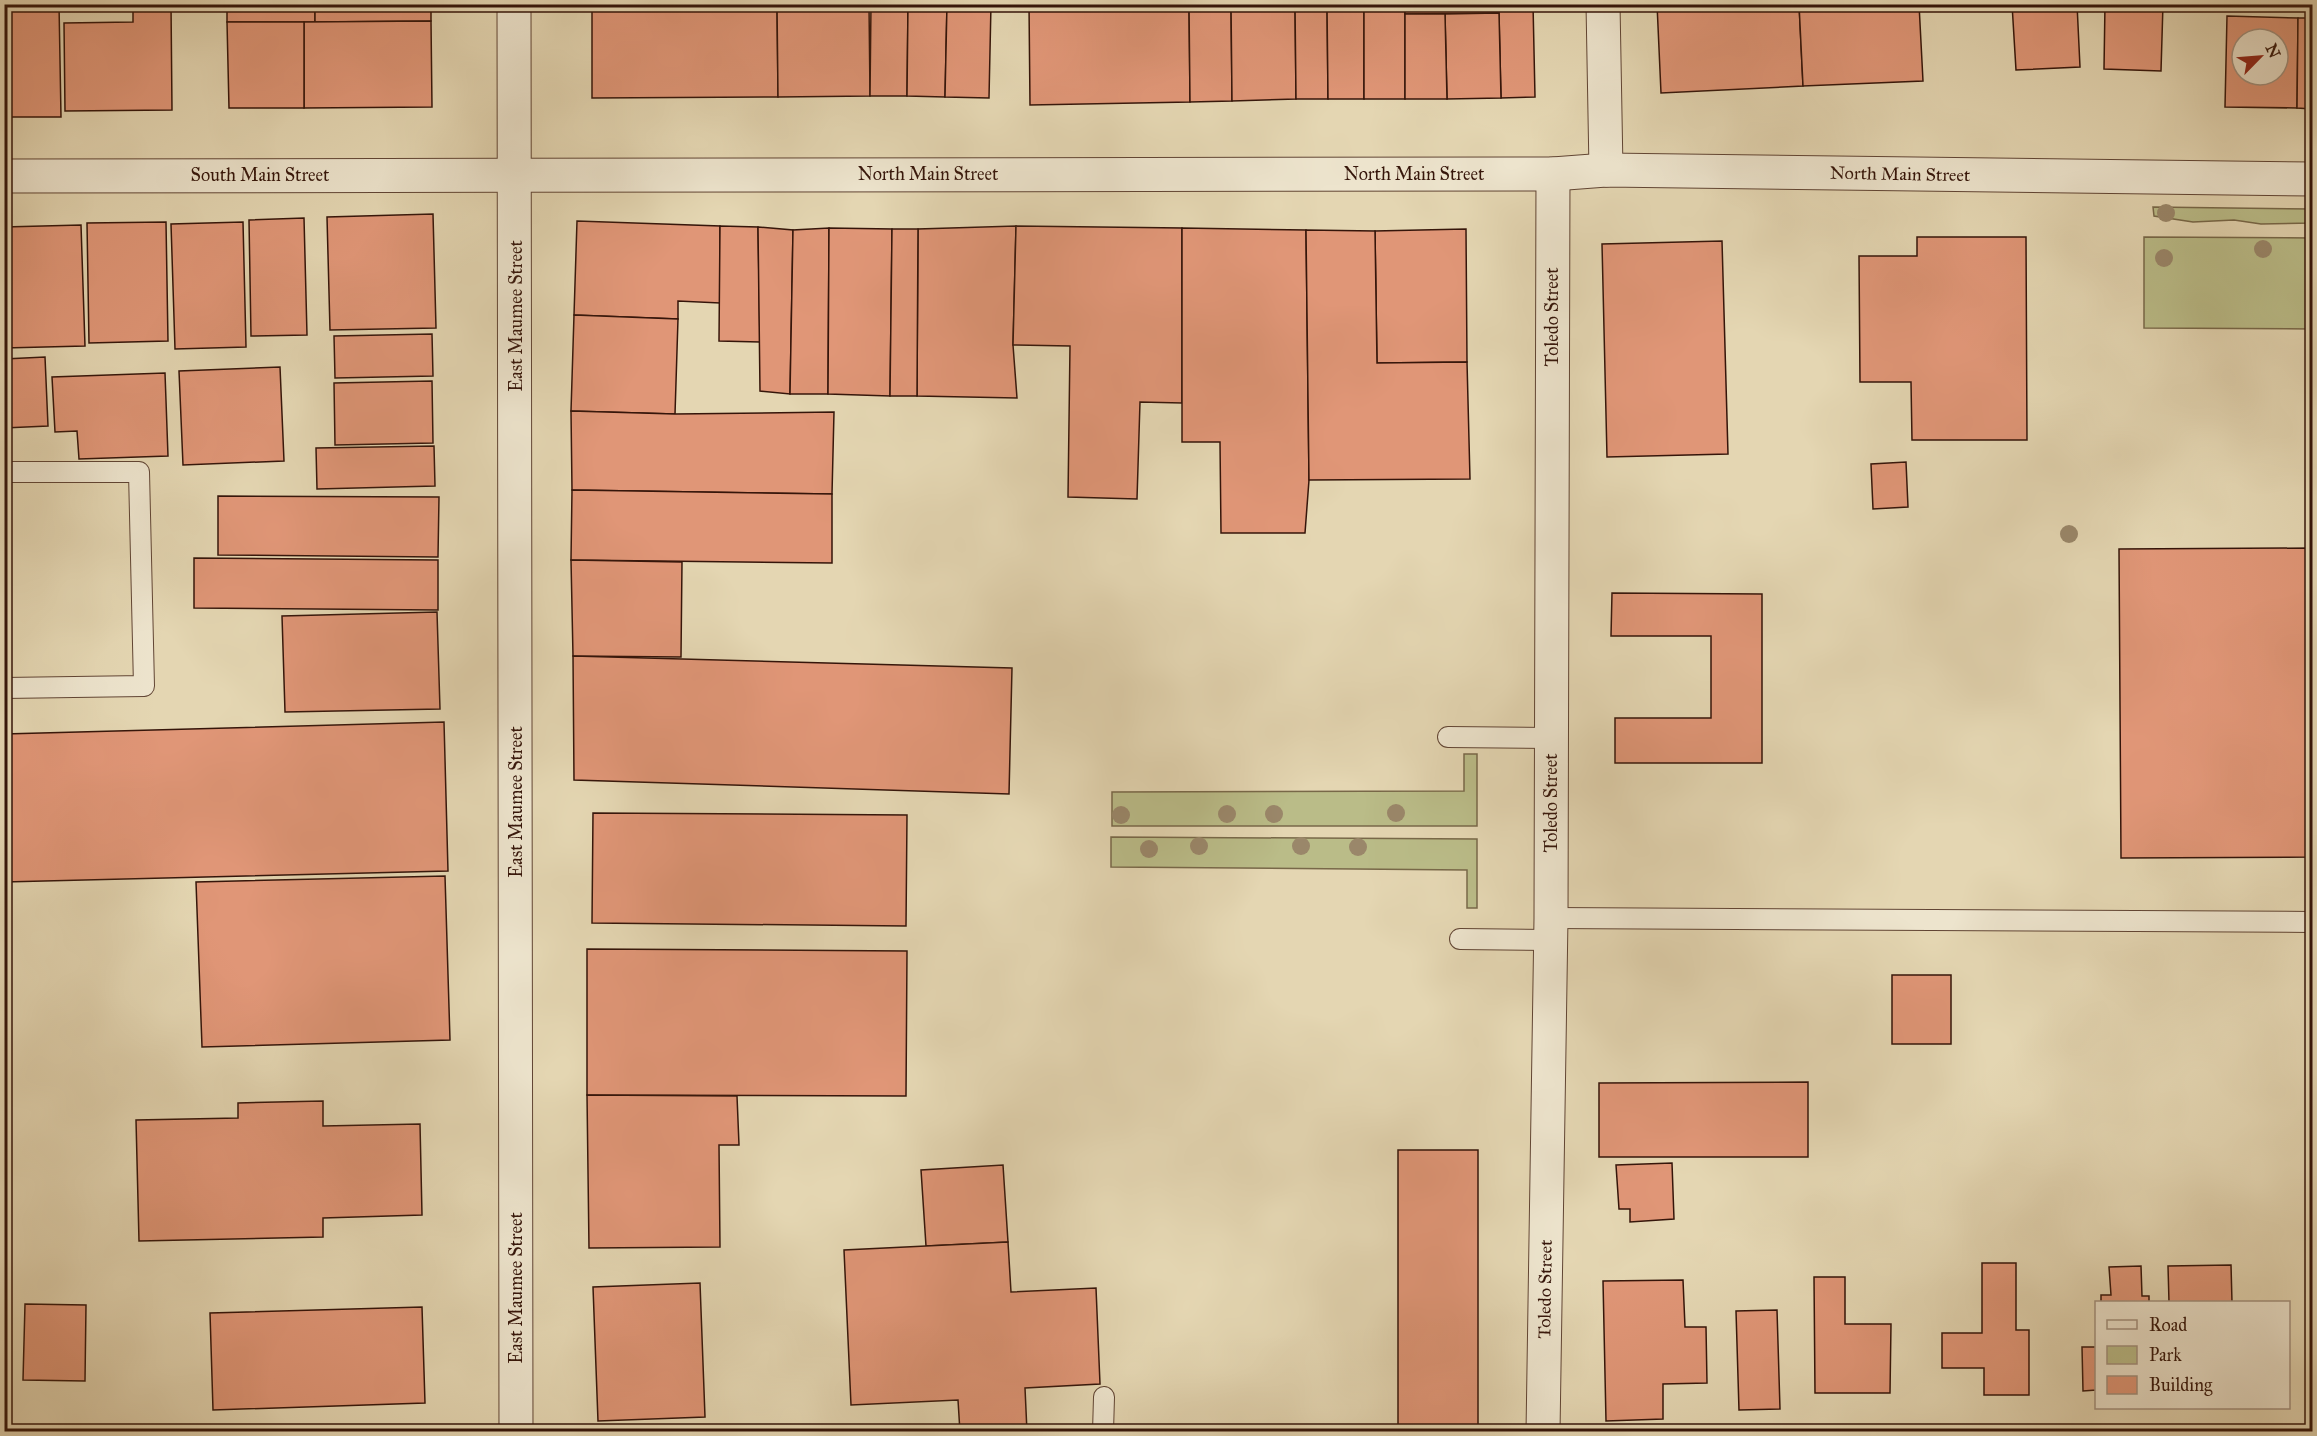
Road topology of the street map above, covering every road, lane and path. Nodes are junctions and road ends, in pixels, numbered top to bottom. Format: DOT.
graph roads {
  1 [pos="514,4"];
  2 [pos="1603,4"];
  3 [pos="1606,170"];
  4 [pos="515,173"];
  5 [pos="1553,174"];
  6 [pos="4,176"];
  7 [pos="2313,179"];
  8 [pos="4,472"];
  9 [pos="4,688"];
  10 [pos="1448,737"];
  11 [pos="1551,738"];
  12 [pos="2313,922"];
  13 [pos="1551,929"];
  14 [pos="1460,939"];
  15 [pos="1104,1397"];
  16 [pos="516,1431"];
  17 [pos="1103,1431"];
  18 [pos="1543,1431"];
  1 -- 4 [label="street, East Maumee Street"];
  2 -- 3 [label="street"];
  3 -- 5 [label="street, North Main Street"];
  3 -- 7 [label="street, North Main Street"];
  4 -- 5 [label="street, North Main Street"];
  4 -- 6 [label="street, South Main Street"];
  4 -- 16 [label="street, East Maumee Street"];
  5 -- 11 [label="street, Toledo Street"];
  8 -- 9 [label="lane"];
  10 -- 11 [label="lane"];
  11 -- 13 [label="street, Toledo Street"];
  12 -- 13 [label="lane"];
  13 -- 14 [label="lane"];
  13 -- 18 [label="street, Toledo Street"];
  15 -- 17 [label="lane"];
}
